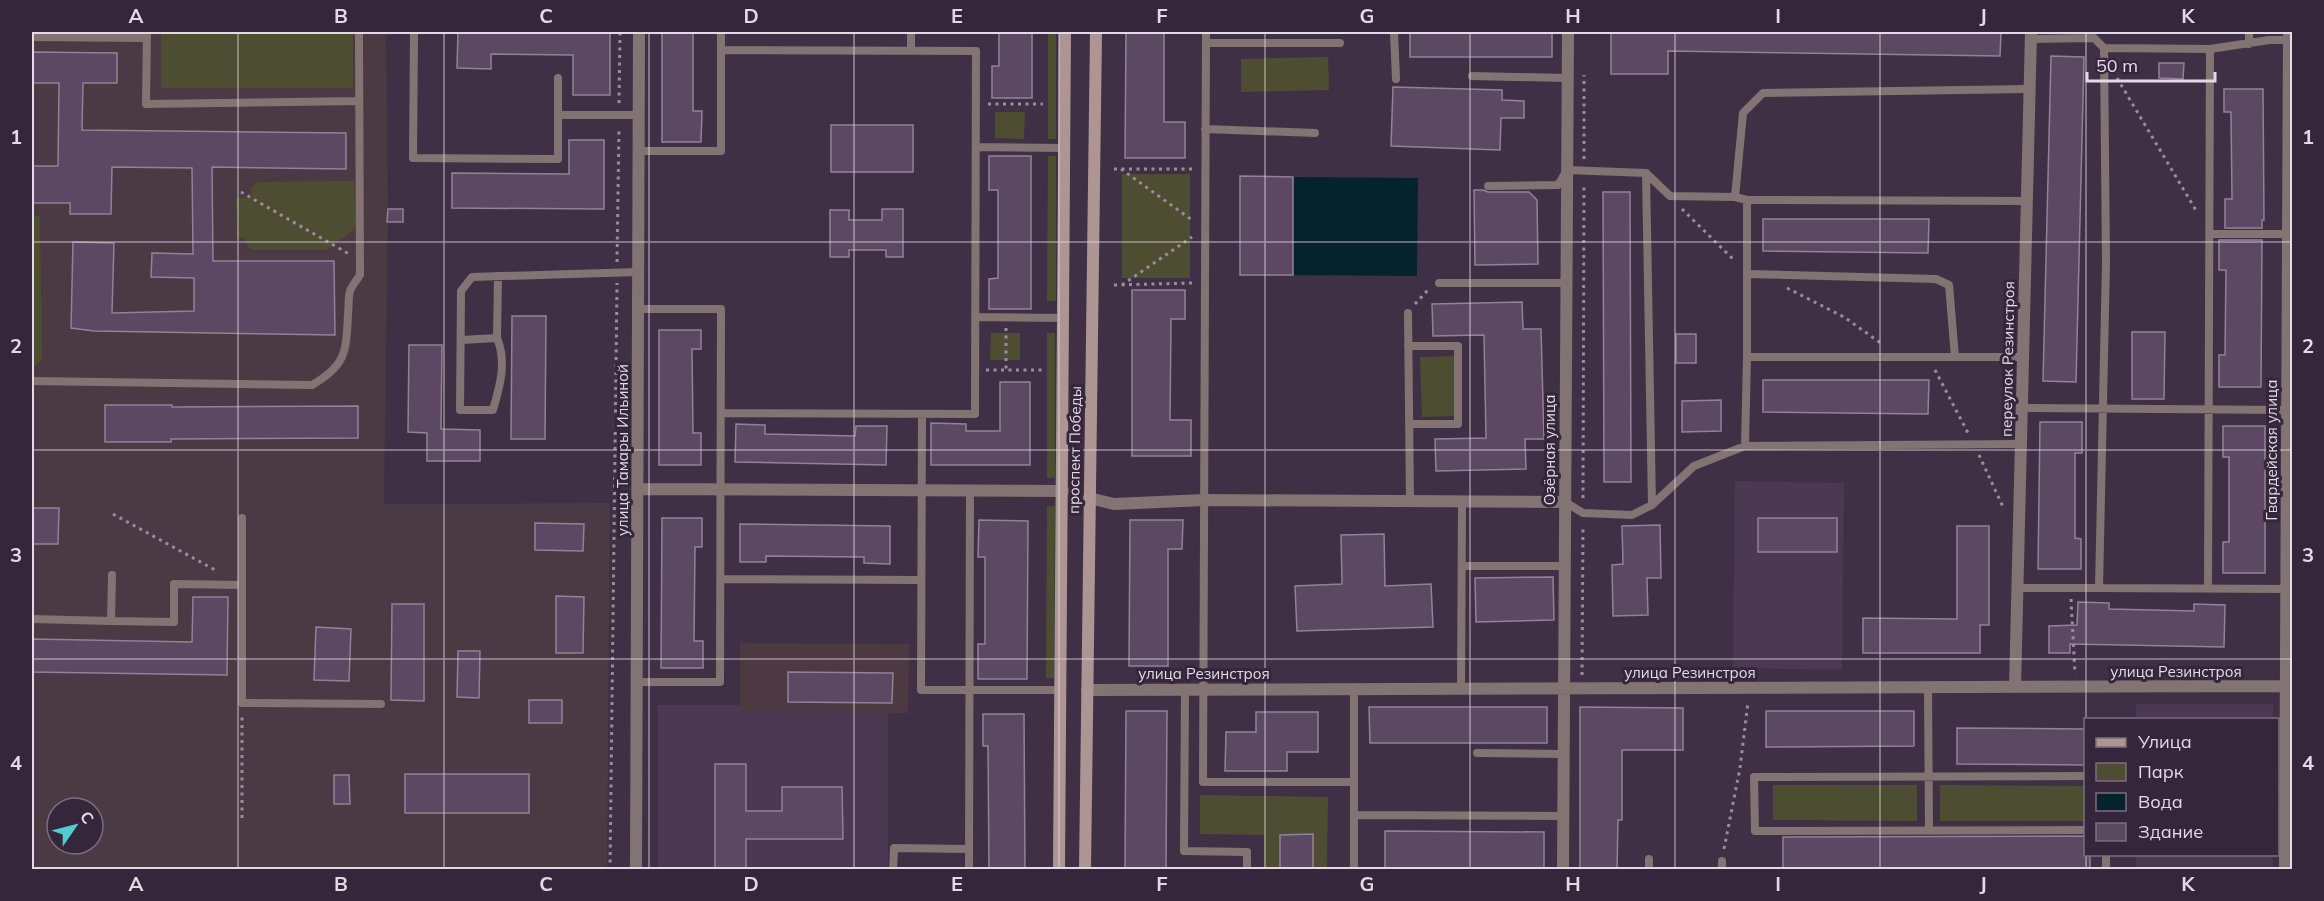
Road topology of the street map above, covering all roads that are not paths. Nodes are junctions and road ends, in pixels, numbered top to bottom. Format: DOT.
graph roads {
  1 [pos="359,32"];
  2 [pos="414,32"];
  3 [pos="639,32"];
  4 [pos="721,32"];
  5 [pos="911,32"];
  6 [pos="1065,32"];
  7 [pos="1096,32"];
  8 [pos="1206,32"];
  9 [pos="1394,32"];
  10 [pos="1568,32"];
  11 [pos="2248,32"];
  12 [pos="147,35"];
  13 [pos="2031,35"];
  14 [pos="32,37"];
  15 [pos="2290,37"];
  16 [pos="1206,43"];
  17 [pos="1340,44"];
  18 [pos="2249,44"];
  19 [pos="2104,48"];
  20 [pos="2210,49"];
  21 [pos="721,50"];
  22 [pos="911,51"];
  23 [pos="1472,76"];
  24 [pos="558,78"];
  25 [pos="1567,78"];
  26 [pos="1396,79"];
  27 [pos="2029,89"];
  28 [pos="359,101"];
  29 [pos="558,115"];
  30 [pos="639,115"];
  31 [pos="1205,129"];
  32 [pos="1315,133"];
  33 [pos="976,147"];
  34 [pos="1064,148"];
  35 [pos="639,151"];
  36 [pos="2290,153"];
  37 [pos="1567,170"];
  38 [pos="1646,173"];
  39 [pos="1488,186"];
  40 [pos="1735,197"];
  41 [pos="1747,200"];
  42 [pos="2027,201"];
  43 [pos="2210,234"];
  44 [pos="2289,239"];
  45 [pos="638,272"];
  46 [pos="1748,274"];
  47 [pos="498,276"];
  48 [pos="1439,283"];
  49 [pos="1566,283"];
  50 [pos="638,309"];
  51 [pos="1408,313"];
  52 [pos="975,317"];
  53 [pos="1063,318"];
  54 [pos="497,338"];
  55 [pos="461,340"];
  56 [pos="1408,346"];
  57 [pos="1747,357"];
  58 [pos="1955,357"];
  59 [pos="2023,357"];
  60 [pos="32,381"];
  61 [pos="2022,408"];
  62 [pos="2101,409"];
  63 [pos="2209,410"];
  64 [pos="2287,410"];
  65 [pos="721,413"];
  66 [pos="922,414"];
  67 [pos="1409,424"];
  68 [pos="2021,444"];
  69 [pos="1744,446"];
  70 [pos="2290,457"];
  71 [pos="638,489"];
  72 [pos="721,489"];
  73 [pos="922,490"];
  74 [pos="970,490"];
  75 [pos="1063,491"];
  76 [pos="1089,498"];
  77 [pos="1204,500"];
  78 [pos="1410,501"];
  79 [pos="1462,501"];
  80 [pos="1565,502"];
  81 [pos="1652,505"];
  82 [pos="242,518"];
  83 [pos="1462,566"];
  84 [pos="1565,566"];
  85 [pos="112,575"];
  86 [pos="720,579"];
  87 [pos="921,580"];
  88 [pos="242,585"];
  89 [pos="2017,588"];
  90 [pos="2098,588"];
  91 [pos="2208,588"];
  92 [pos="2287,589"];
  93 [pos="32,619"];
  94 [pos="111,621"];
  95 [pos="637,682"];
  96 [pos="2289,686"];
  97 [pos="1928,687"];
  98 [pos="2015,687"];
  99 [pos="1564,688"];
  100 [pos="1204,689"];
  101 [pos="1354,689"];
  102 [pos="1461,689"];
  103 [pos="969,690"];
  104 [pos="1062,690"];
  105 [pos="1087,690"];
  106 [pos="1185,690"];
  107 [pos="381,704"];
  108 [pos="1477,753"];
  109 [pos="1564,754"];
  110 [pos="2084,776"];
  111 [pos="1929,777"];
  112 [pos="1354,782"];
  113 [pos="2289,786"];
  114 [pos="1354,815"];
  115 [pos="1563,816"];
  116 [pos="1929,830"];
  117 [pos="2084,830"];
  118 [pos="969,849"];
  119 [pos="1649,860"];
  120 [pos="969,868"];
  121 [pos="636,870"];
  122 [pos="893,870"];
  123 [pos="1059,870"];
  124 [pos="1085,870"];
  125 [pos="1247,870"];
  126 [pos="1354,870"];
  127 [pos="1563,870"];
  128 [pos="1649,870"];
  129 [pos="2285,870"];
  1 -- 28 [label="lane"];
  2 -- 29 [label="lane"];
  3 -- 30 [label="street, улица Тамары Ильиной"];
  4 -- 21 [label="lane"];
  5 -- 22 [label="lane"];
  6 -- 34 [label="main road, проспект Победы"];
  7 -- 76 [label="main road, проспект Победы"];
  8 -- 16 [label="lane"];
  9 -- 26 [label="lane"];
  10 -- 25 [label="street, Озёрная улица"];
  11 -- 18 [label="lane"];
  12 -- 14 [label="lane"];
  12 -- 28 [label="lane"];
  13 -- 19 [label="lane"];
  13 -- 27 [label="street, переулок Резинстроя"];
  15 -- 18 [label="lane"];
  15 -- 36 [label="street, Гвардейская улица"];
  16 -- 17 [label="lane"];
  16 -- 31 [label="lane"];
  18 -- 20 [label="lane"];
  19 -- 20 [label="lane"];
  19 -- 62 [label="lane"];
  20 -- 43 [label="lane"];
  21 -- 22 [label="lane"];
  21 -- 35 [label="lane"];
  22 -- 33 [label="lane"];
  23 -- 25 [label="lane"];
  24 -- 29 [label="lane"];
  25 -- 37 [label="street, Озёрная улица"];
  27 -- 40 [label="lane"];
  27 -- 42 [label="street, переулок Резинстроя"];
  28 -- 60 [label="lane"];
  29 -- 30 [label="lane"];
  30 -- 35 [label="street, улица Тамары Ильиной"];
  31 -- 32 [label="lane"];
  31 -- 77 [label="lane"];
  33 -- 34 [label="lane"];
  33 -- 52 [label="lane"];
  34 -- 53 [label="main road, проспект Победы"];
  35 -- 45 [label="street, улица Тамары Ильиной"];
  36 -- 44 [label="street, Гвардейская улица"];
  37 -- 38 [label="lane"];
  37 -- 39 [label="lane"];
  37 -- 49 [label="street, Озёрная улица"];
  38 -- 40 [label="lane"];
  38 -- 81 [label="lane"];
  40 -- 41 [label="lane"];
  41 -- 42 [label="lane"];
  41 -- 46 [label="lane"];
  42 -- 59 [label="street, переулок Резинстроя"];
  43 -- 44 [label="lane"];
  43 -- 63 [label="lane"];
  44 -- 64 [label="street, Гвардейская улица"];
  45 -- 47 [label="lane"];
  45 -- 50 [label="street, улица Тамары Ильиной"];
  46 -- 57 [label="lane"];
  46 -- 58 [label="lane"];
  47 -- 54 [label="lane"];
  47 -- 55 [label="lane"];
  48 -- 49 [label="lane"];
  49 -- 80 [label="street, Озёрная улица"];
  50 -- 65 [label="lane"];
  50 -- 71 [label="street, улица Тамары Ильиной"];
  51 -- 56 [label="lane"];
  52 -- 53 [label="lane"];
  52 -- 66 [label="lane"];
  53 -- 75 [label="main road, проспект Победы"];
  54 -- 55 [label="lane"];
  54 -- 55 [label="lane"];
  56 -- 67 [label="lane"];
  56 -- 67 [label="lane"];
  57 -- 58 [label="lane"];
  57 -- 69 [label="lane"];
  58 -- 59 [label="lane"];
  59 -- 61 [label="street, переулок Резинстроя"];
  61 -- 62 [label="lane"];
  61 -- 68 [label="street, переулок Резинстроя"];
  62 -- 63 [label="lane"];
  62 -- 90 [label="lane"];
  63 -- 64 [label="lane"];
  63 -- 91 [label="lane"];
  64 -- 70 [label="street, Гвардейская улица"];
  65 -- 66 [label="lane"];
  65 -- 72 [label="lane"];
  66 -- 73 [label="lane"];
  67 -- 78 [label="lane"];
  68 -- 69 [label="lane"];
  68 -- 89 [label="street, переулок Резинстроя"];
  69 -- 81 [label="lane"];
  70 -- 92 [label="street, Гвардейская улица"];
  71 -- 72 [label="street"];
  71 -- 95 [label="street, улица Тамары Ильиной"];
  72 -- 73 [label="street"];
  72 -- 86 [label="lane"];
  73 -- 74 [label="street"];
  73 -- 87 [label="lane"];
  74 -- 75 [label="street"];
  74 -- 103 [label="lane"];
  75 -- 104 [label="main road, проспект Победы"];
  76 -- 77 [label="street"];
  76 -- 105 [label="main road, проспект Победы"];
  77 -- 78 [label="street"];
  77 -- 100 [label="lane"];
  78 -- 79 [label="street"];
  79 -- 80 [label="street"];
  79 -- 83 [label="lane"];
  80 -- 81 [label="lane"];
  80 -- 84 [label="street, Озёрная улица"];
  82 -- 88 [label="lane"];
  83 -- 84 [label="lane"];
  83 -- 102 [label="lane"];
  84 -- 99 [label="street, Озёрная улица"];
  85 -- 94 [label="lane"];
  86 -- 87 [label="lane"];
  86 -- 95 [label="lane"];
  87 -- 103 [label="lane"];
  88 -- 94 [label="lane"];
  88 -- 107 [label="lane"];
  89 -- 90 [label="lane"];
  89 -- 98 [label="street, переулок Резинстроя"];
  90 -- 91 [label="lane"];
  91 -- 92 [label="lane"];
  92 -- 96 [label="street, Гвардейская улица"];
  93 -- 94 [label="lane"];
  95 -- 121 [label="street, улица Тамары Ильиной"];
  96 -- 98 [label="street, улица Резинстроя"];
  96 -- 113 [label="street, Гвардейская улица"];
  97 -- 98 [label="street, улица Резинстроя"];
  97 -- 99 [label="street, улица Резинстроя"];
  97 -- 111 [label="lane"];
  99 -- 102 [label="street, улица Резинстроя"];
  99 -- 109 [label="street, Озёрная улица"];
  100 -- 101 [label="street, улица Резинстроя"];
  100 -- 106 [label="street, улица Резинстроя"];
  100 -- 112 [label="lane"];
  101 -- 102 [label="street, улица Резинстроя"];
  101 -- 112 [label="lane"];
  103 -- 104 [label="lane"];
  103 -- 118 [label="lane"];
  104 -- 123 [label="main road, проспект Победы"];
  105 -- 106 [label="street, улица Резинстроя"];
  105 -- 124 [label="main road, проспект Победы"];
  106 -- 125 [label="lane"];
  108 -- 109 [label="lane"];
  109 -- 115 [label="street, Озёрная улица"];
  110 -- 111 [label="lane"];
  111 -- 116 [label="lane"];
  111 -- 116 [label="lane"];
  112 -- 114 [label="lane"];
  113 -- 129 [label="street, Гвардейская улица"];
  114 -- 115 [label="lane"];
  114 -- 126 [label="lane"];
  115 -- 127 [label="street, Озёрная улица"];
  116 -- 117 [label="lane"];
  118 -- 120 [label="lane"];
  118 -- 122 [label="lane"];
  119 -- 128 [label="lane"];
}
